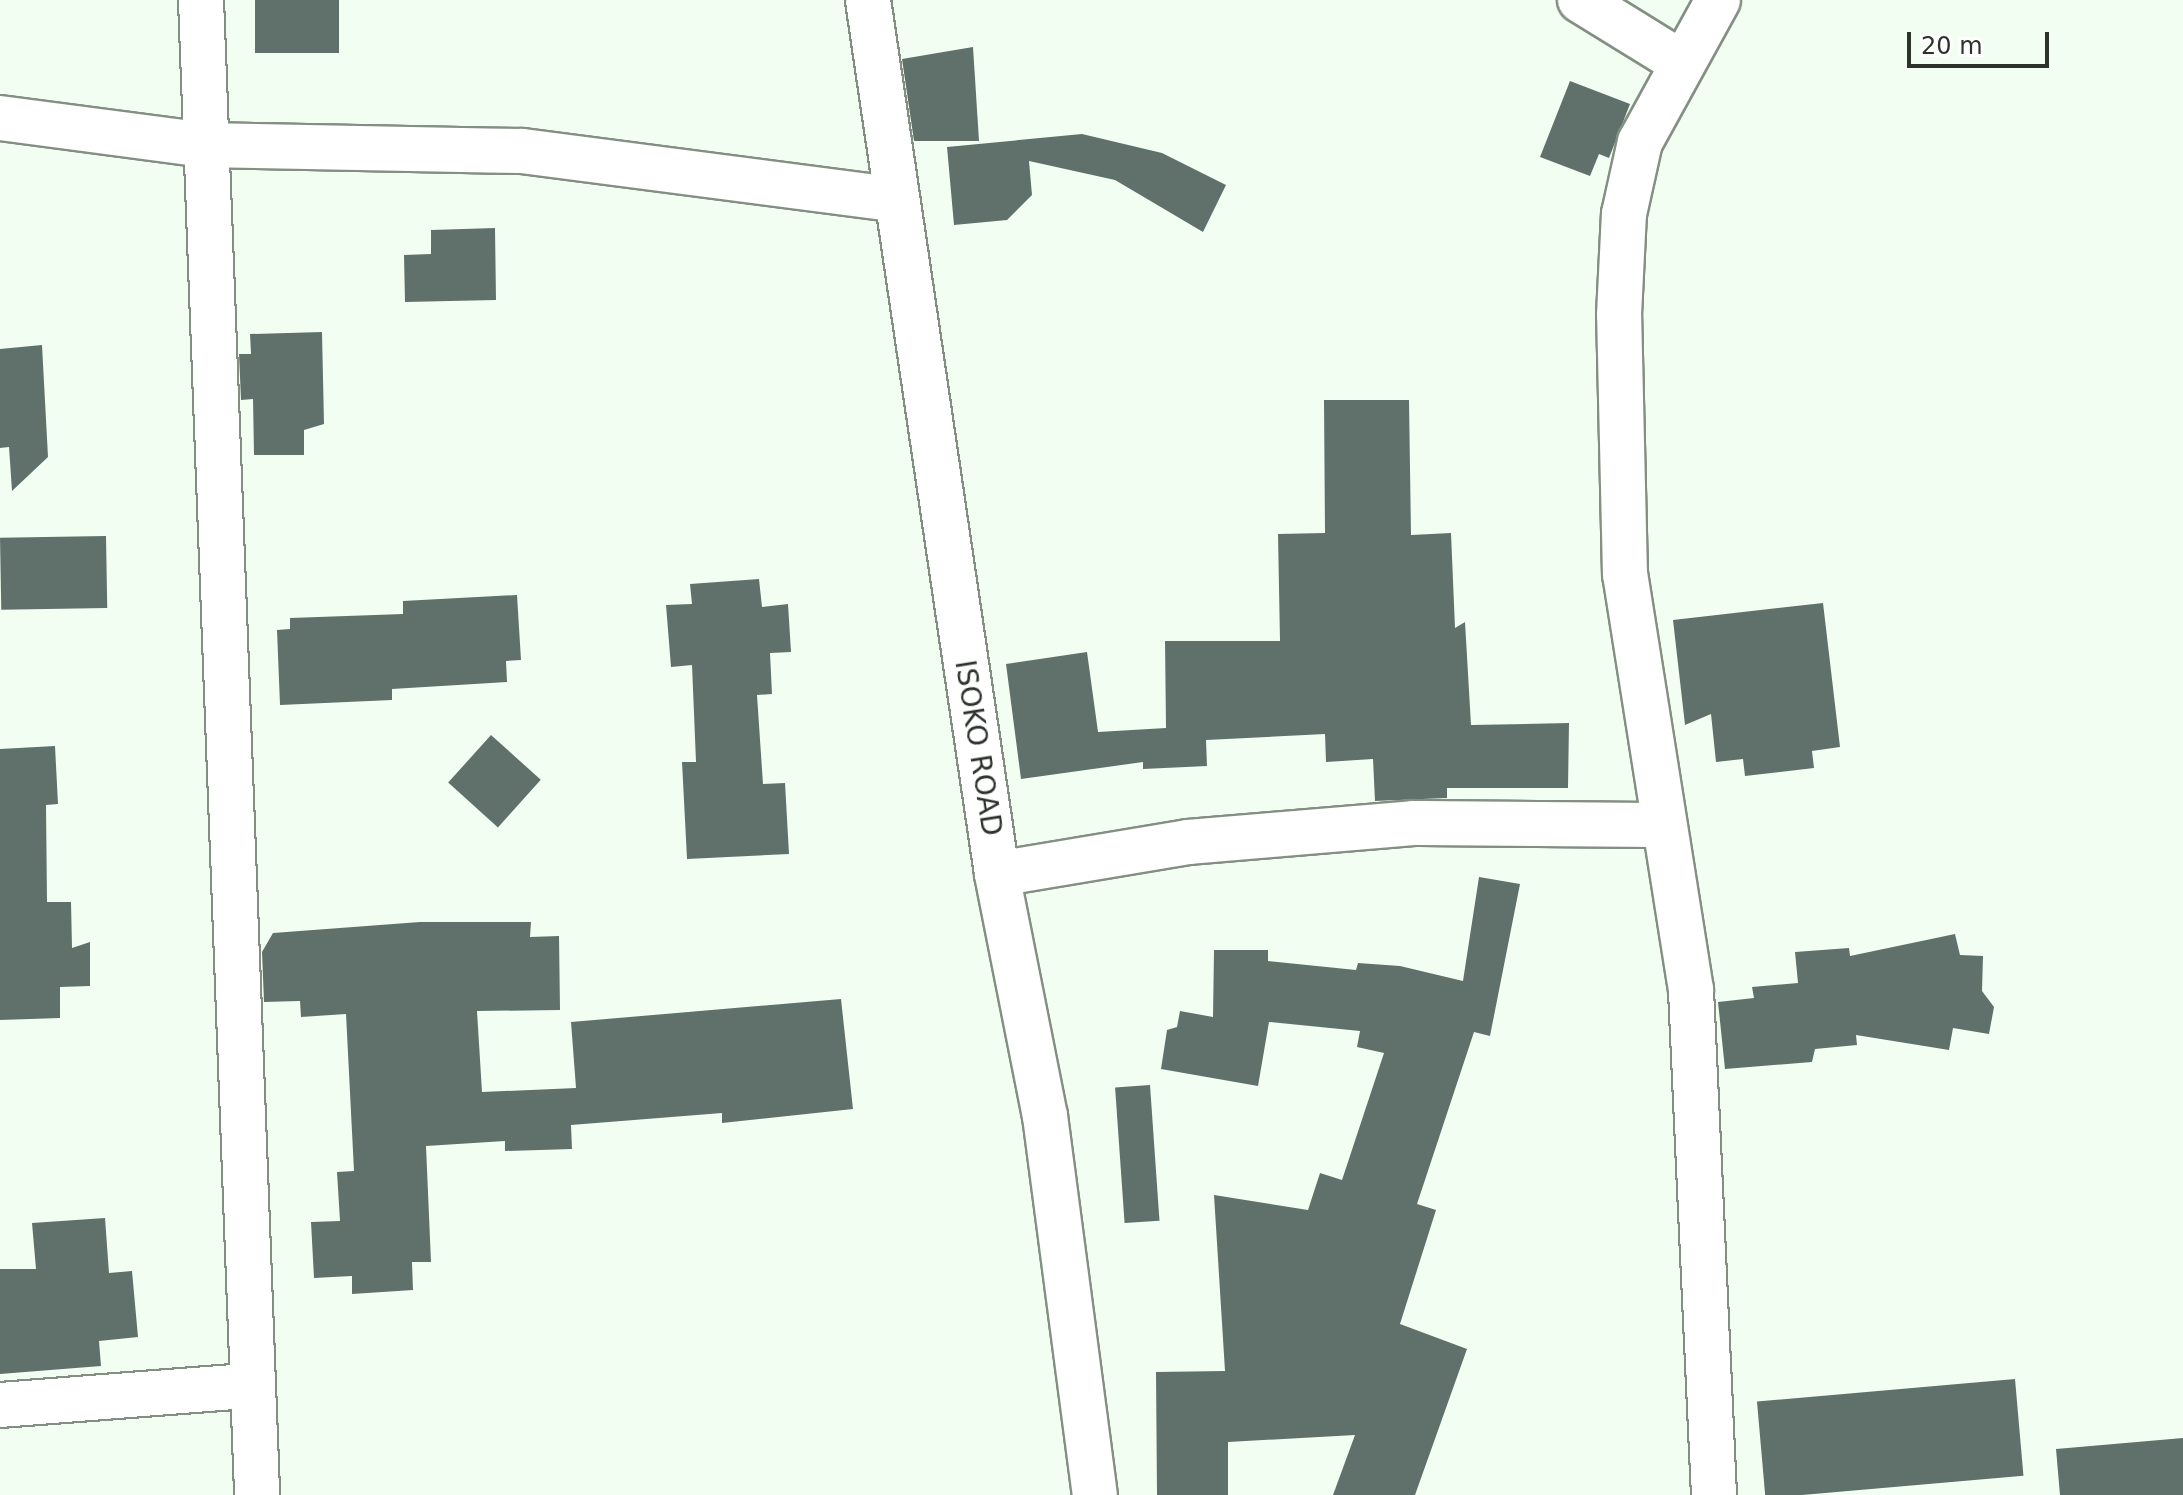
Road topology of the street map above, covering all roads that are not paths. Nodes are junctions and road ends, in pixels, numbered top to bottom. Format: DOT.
graph roads {
  1 [pos="201,0"];
  2 [pos="868,0"];
  3 [pos="1580,0"];
  4 [pos="1718,0"];
  5 [pos="1682,63"];
  6 [pos="0,118"];
  7 [pos="204,145"];
  8 [pos="893,199"];
  9 [pos="1662,825"];
  10 [pos="997,874"];
  11 [pos="248,1386"];
  12 [pos="0,1405"];
  13 [pos="257,1495"];
  14 [pos="1095,1495"];
  15 [pos="1714,1495"];
  1 -- 7 [label="street"];
  2 -- 8 [label="street, ISOKO ROAD"];
  3 -- 5 [label="street"];
  4 -- 5 [label="street"];
  5 -- 9 [label="street"];
  6 -- 7 [label="street"];
  7 -- 8 [label="street"];
  7 -- 11 [label="street"];
  8 -- 10 [label="street, ISOKO ROAD"];
  9 -- 10 [label="street"];
  9 -- 15 [label="street"];
  10 -- 14 [label="street, ISOKO ROAD"];
  11 -- 12 [label="street"];
  11 -- 13 [label="street"];
}
